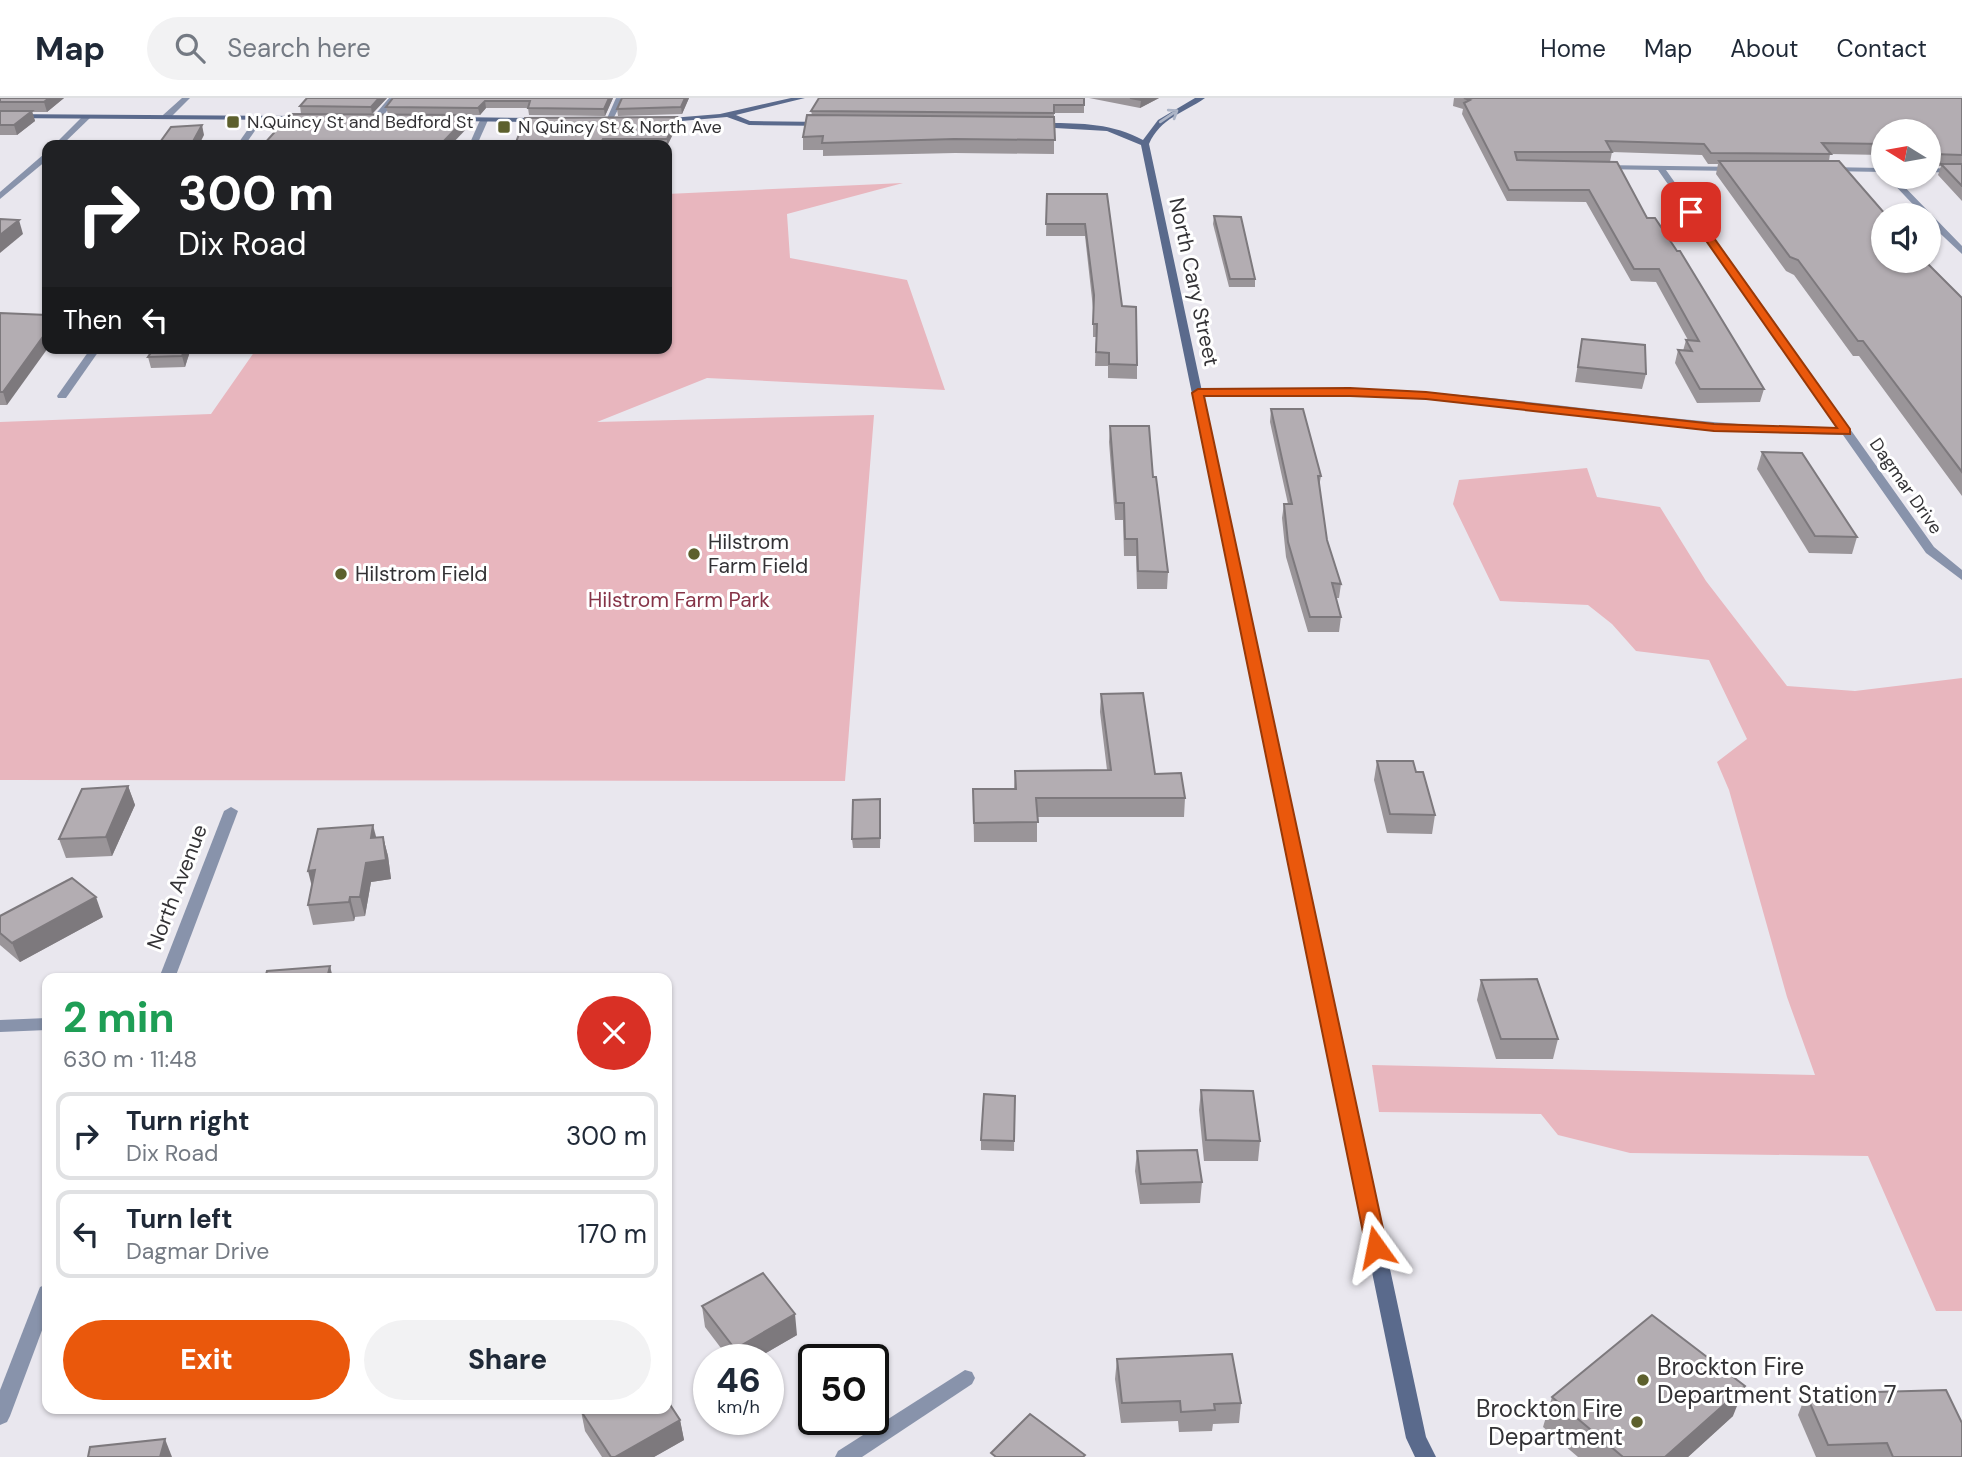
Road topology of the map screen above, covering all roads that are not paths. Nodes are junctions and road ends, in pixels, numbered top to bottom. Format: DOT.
graph roads {
  1 [pos="186,98"];
  2 [pos="393,98"];
  3 [pos="620,98"];
  4 [pos="801,98"];
  5 [pos="1201,98"];
  6 [pos="727,114"];
  7 [pos="0,117"];
  8 [pos="87,117"];
  9 [pos="166,117"];
  10 [pos="260,118"];
  11 [pos="312,118"];
  12 [pos="363,118"];
  13 [pos="376,118"];
  14 [pos="390,119"];
  15 [pos="443,119"];
  16 [pos="484,120"];
  17 [pos="553,120"];
  18 [pos="594,121"];
  19 [pos="608,121"];
  20 [pos="619,121"];
  21 [pos="651,121"];
  22 [pos="837,124"];
  23 [pos="1028,125"];
  24 [pos="63,140"];
  25 [pos="245,140"];
  26 [pos="475,140"];
  27 [pos="1145,144"];
  28 [pos="42,161"];
  29 [pos="1595,167"];
  30 [pos="1660,168"];
  31 [pos="1744,169"];
  32 [pos="1813,169"];
  33 [pos="1871,170"];
  34 [pos="1941,170"];
  35 [pos="1962,170"];
  36 [pos="1902,189"];
  37 [pos="0,196"];
  38 [pos="1916,203"];
  39 [pos="1941,229"];
  40 [pos="1962,251"];
  41 [pos="92,354"];
  42 [pos="1198,393"];
  43 [pos="62,396"];
  44 [pos="1846,432"];
  45 [pos="1962,576"];
  46 [pos="231,811"];
  47 [pos="169,973"];
  48 [pos="42,1024"];
  49 [pos="0,1026"];
  50 [pos="42,1305"];
  51 [pos="965,1378"];
  52 [pos="0,1416"];
  53 [pos="845,1457"];
  54 [pos="1426,1457"];
  1 -- 9 [label="street"];
  2 -- 13 [label="street"];
  3 -- 19 [label="street"];
  4 -- 6 [label="main road"];
  27 -- 5 [label="main road, one-way"];
  6 -- 21 [label="main road"];
  6 -- 22 [label="main road"];
  7 -- 8 [label="main road"];
  8 -- 9 [label="main road"];
  8 -- 24 [label="street"];
  9 -- 10 [label="main road"];
  10 -- 11 [label="main road"];
  10 -- 25 [label="street"];
  12 -- 13 [label="main road"];
  13 -- 14 [label="main road"];
  15 -- 16 [label="main road"];
  16 -- 17 [label="main road"];
  16 -- 26 [label="street"];
  18 -- 19 [label="main road"];
  19 -- 20 [label="main road"];
  23 -- 27 [label="main road"];
  27 -- 42 [label="main road, North Cary Street"];
  28 -- 37 [label="street"];
  29 -- 30 [label="street"];
  30 -- 31 [label="street"];
  30 -- 44 [label="street, Dagmar Drive"];
  32 -- 33 [label="street"];
  34 -- 35 [label="street"];
  36 -- 38 [label="street"];
  39 -- 40 [label="street"];
  41 -- 43 [label="street"];
  42 -- 44 [label="street"];
  42 -- 54 [label="main road, North Cary Street"];
  44 -- 45 [label="street, Dagmar Drive"];
  46 -- 47 [label="street, North Avenue"];
  48 -- 49 [label="street"];
  50 -- 52 [label="street"];
  51 -- 53 [label="street"];
}
